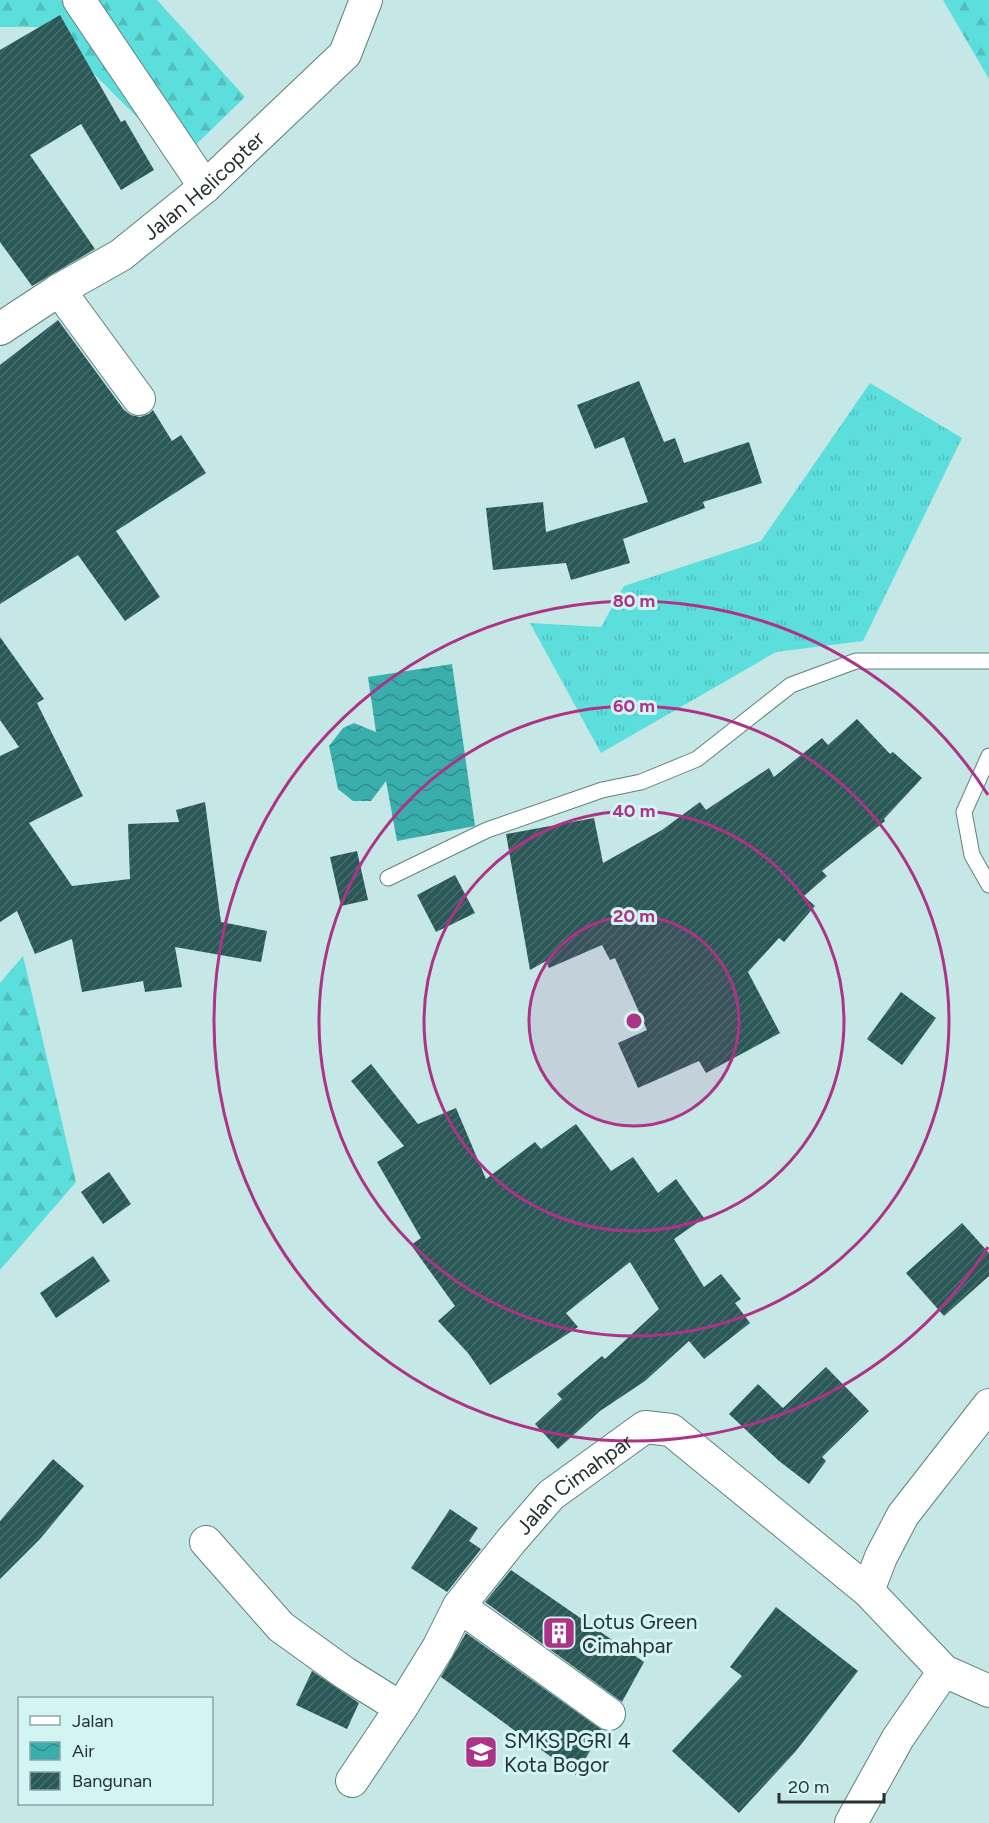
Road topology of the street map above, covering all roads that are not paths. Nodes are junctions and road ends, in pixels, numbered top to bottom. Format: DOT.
graph roads {
  1 [pos="79,0"];
  2 [pos="366,0"];
  3 [pos="205,187"];
  4 [pos="59,290"];
  5 [pos="0,329"];
  6 [pos="139,399"];
  7 [pos="989,661"];
  8 [pos="989,756"];
  9 [pos="388,878"];
  10 [pos="989,885"];
  11 [pos="989,1405"];
  12 [pos="206,1542"];
  13 [pos="868,1590"];
  14 [pos="459,1606"];
  15 [pos="944,1671"];
  16 [pos="989,1691"];
  17 [pos="401,1708"];
  18 [pos="609,1714"];
  19 [pos="352,1781"];
  20 [pos="852,1823"];
  1 -- 3 [label="street"];
  2 -- 3 [label="street, Jalan Helicopter"];
  3 -- 4 [label="street, Jalan Helicopter"];
  4 -- 5 [label="street, Jalan Helicopter"];
  4 -- 6 [label="street"];
  7 -- 9 [label="lane"];
  8 -- 10 [label="lane"];
  11 -- 13 [label="street"];
  12 -- 17 [label="street"];
  13 -- 14 [label="street, Jalan Cimahpar"];
  13 -- 15 [label="street, Jalan Cimahpar"];
  14 -- 17 [label="street, Jalan Cimahpar"];
  14 -- 18 [label="street"];
  15 -- 16 [label="street"];
  15 -- 20 [label="street"];
  17 -- 19 [label="street, Jalan Cimahpar"];
}
